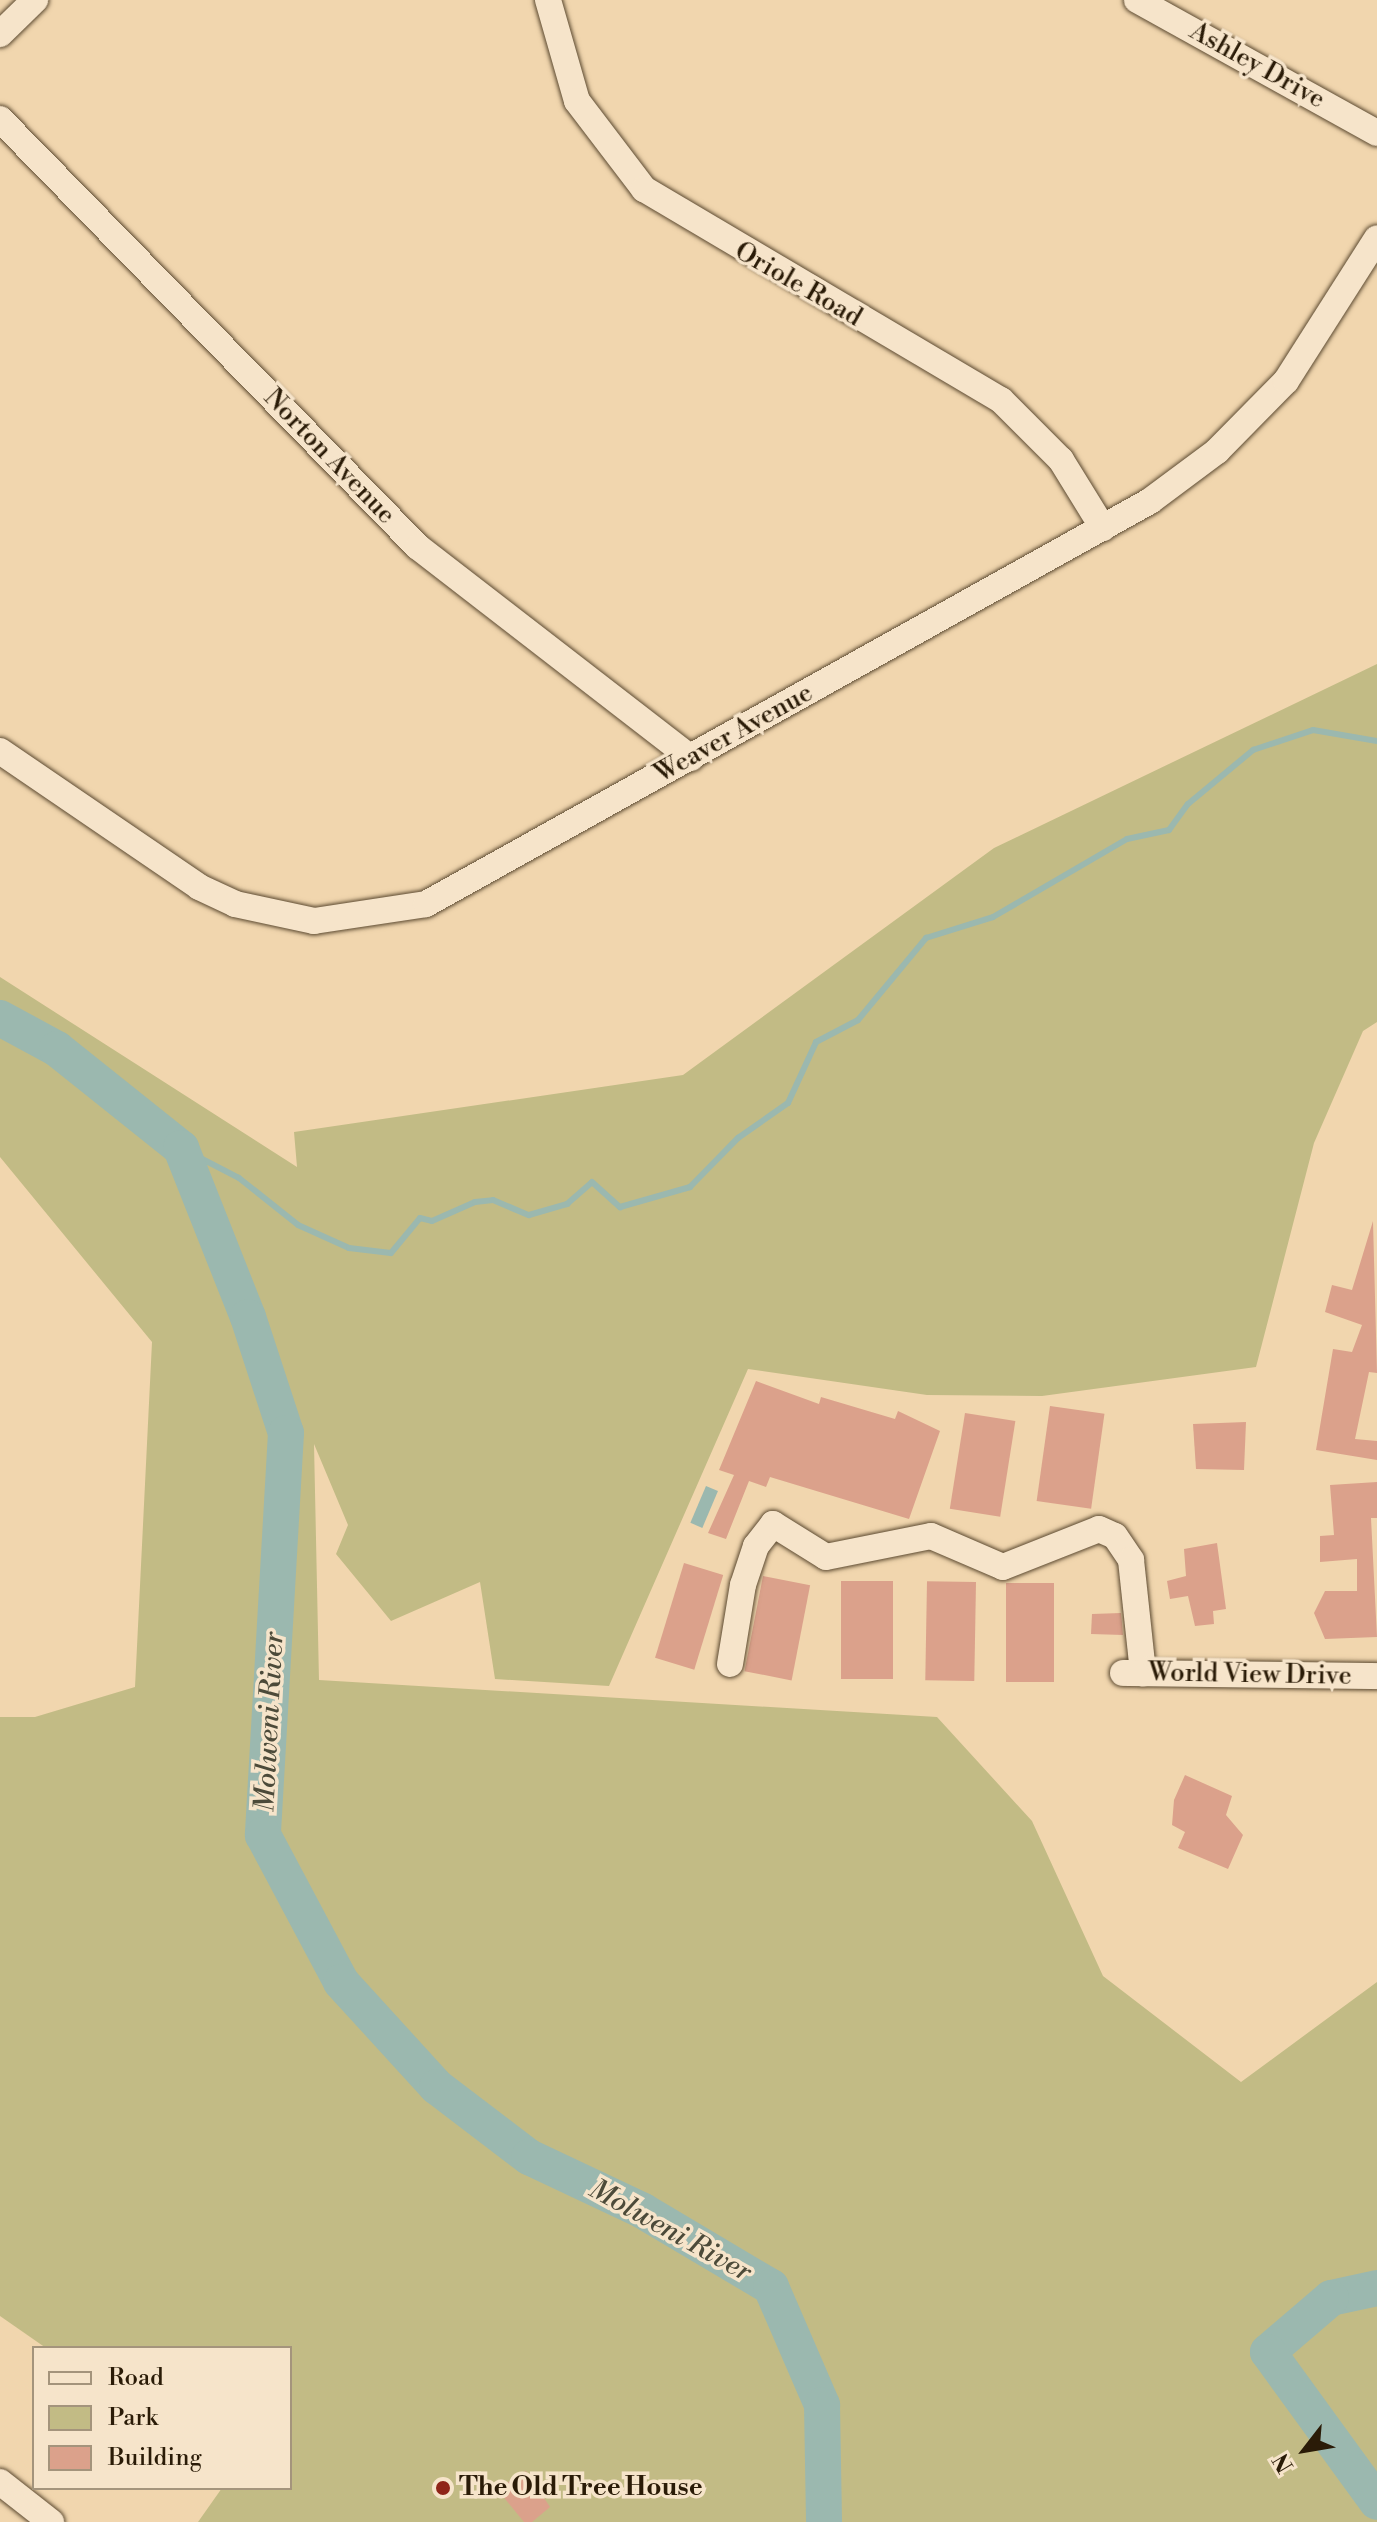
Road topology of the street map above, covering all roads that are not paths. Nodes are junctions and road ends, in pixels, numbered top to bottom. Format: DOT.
graph roads {
  1 [pos="35,0"];
  2 [pos="548,0"];
  3 [pos="1137,0"];
  4 [pos="1174,9"];
  5 [pos="0,34"];
  6 [pos="0,119"];
  7 [pos="1377,133"];
  8 [pos="1377,238"];
  9 [pos="1103,528"];
  10 [pos="0,751"];
  11 [pos="691,758"];
  12 [pos="730,1664"];
  13 [pos="1377,1676"];
  14 [pos="0,2482"];
  15 [pos="51,2522"];
  1 -- 5 [label="street"];
  2 -- 9 [label="street, Oriole Road"];
  3 -- 4 [label="street, Ashley Drive"];
  4 -- 7 [label="street, Ashley Drive"];
  6 -- 11 [label="street, Norton Avenue"];
  8 -- 9 [label="street, Weaver Avenue"];
  9 -- 11 [label="street, Weaver Avenue"];
  10 -- 11 [label="street, Weaver Avenue"];
  12 -- 13 [label="street, World View Drive"];
  14 -- 15 [label="street"];
}
